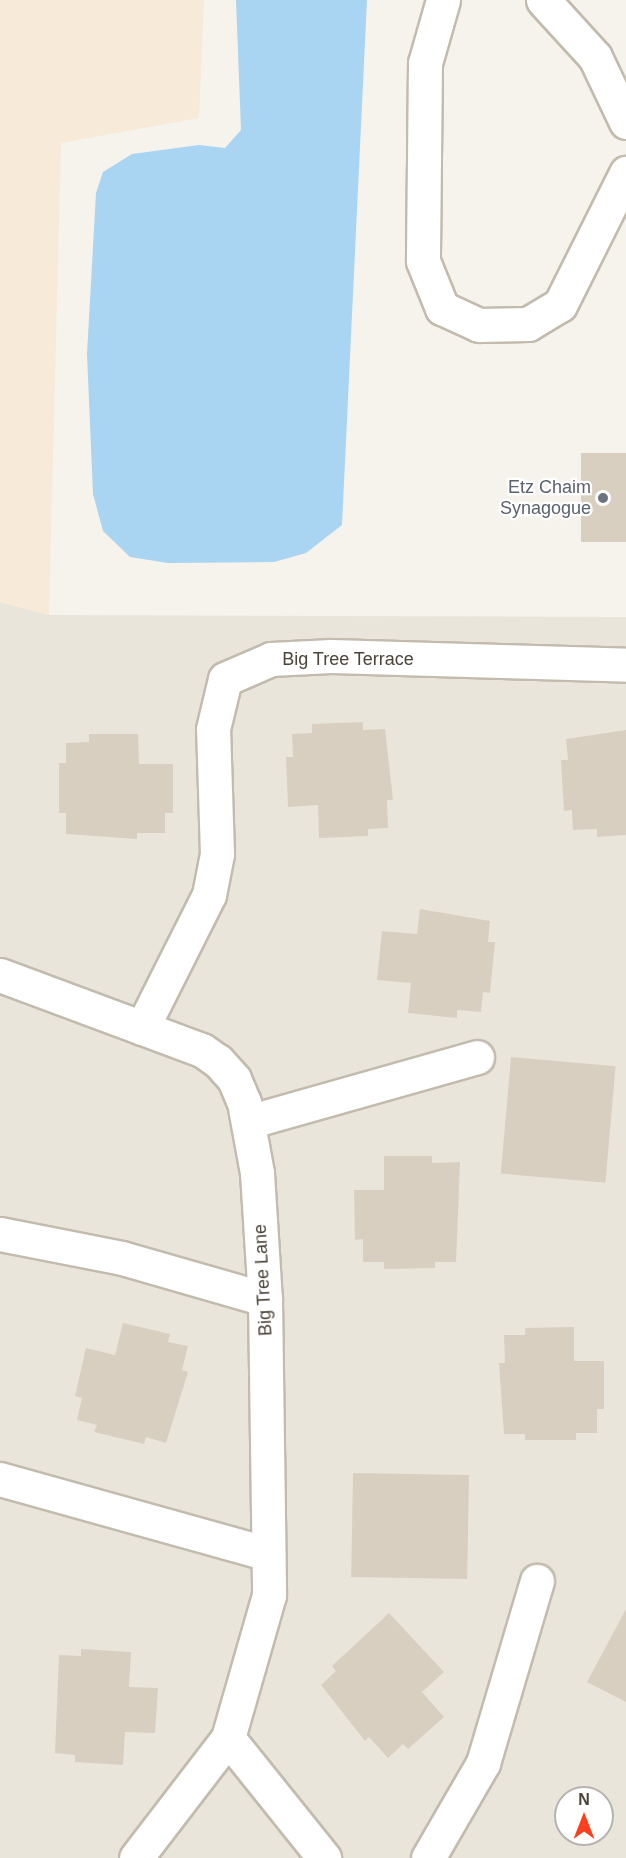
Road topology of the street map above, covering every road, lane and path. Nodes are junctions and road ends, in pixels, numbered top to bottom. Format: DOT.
graph roads {
  1 [pos="443,0"];
  2 [pos="543,0"];
  3 [pos="626,122"];
  4 [pos="626,173"];
  5 [pos="626,665"];
  6 [pos="0,975"];
  7 [pos="142,1028"];
  8 [pos="477,1057"];
  9 [pos="248,1122"];
  10 [pos="0,1234"];
  11 [pos="265,1299"];
  12 [pos="0,1479"];
  13 [pos="268,1554"];
  14 [pos="537,1581"];
  15 [pos="228,1738"];
  16 [pos="136,1858"];
  17 [pos="324,1858"];
  18 [pos="428,1858"];
  1 -- 4 [label="street"];
  2 -- 3 [label="street"];
  5 -- 7 [label="street, Big Tree Terrace"];
  6 -- 7 [label="street, Big Tree Lane"];
  7 -- 9 [label="street, Big Tree Lane"];
  8 -- 9 [label="street"];
  9 -- 11 [label="street, Big Tree Lane"];
  10 -- 11 [label="street"];
  11 -- 13 [label="street, Big Tree Lane"];
  12 -- 13 [label="street"];
  13 -- 15 [label="street, Big Tree Lane"];
  14 -- 18 [label="street"];
  15 -- 16 [label="street"];
  15 -- 17 [label="street"];
}
